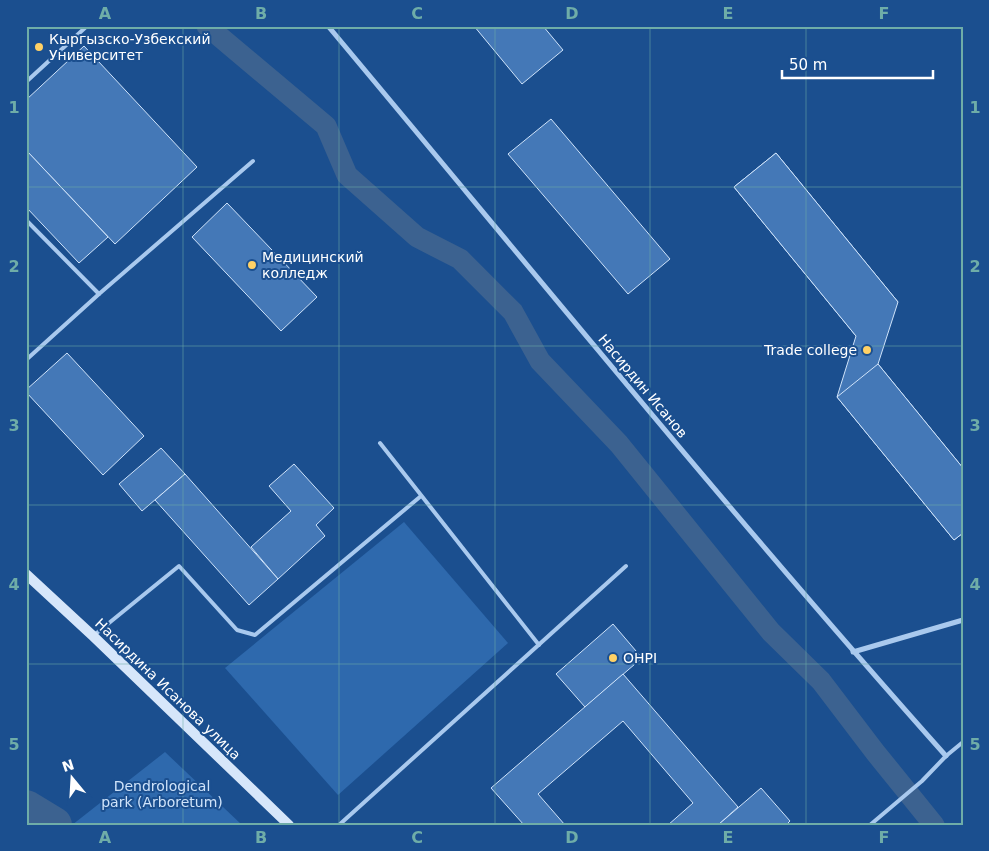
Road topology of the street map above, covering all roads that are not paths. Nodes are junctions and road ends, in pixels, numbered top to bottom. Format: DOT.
graph roads {
  1 [pos="87,26"];
  2 [pos="328,26"];
  3 [pos="26,82"];
  4 [pos="252,161"];
  5 [pos="26,220"];
  6 [pos="99,294"];
  7 [pos="26,360"];
  8 [pos="380,443"];
  9 [pos="421,496"];
  10 [pos="626,566"];
  11 [pos="26,574"];
  12 [pos="963,620"];
  13 [pos="93,636"];
  14 [pos="539,645"];
  15 [pos="853,652"];
  16 [pos="963,742"];
  17 [pos="946,756"];
  18 [pos="289,825"];
  19 [pos="339,825"];
  20 [pos="870,825"];
  1 -- 3 [label="lane"];
  2 -- 15 [label="street, Насирдин Исанов"];
  4 -- 6 [label="lane"];
  5 -- 6 [label="lane"];
  6 -- 7 [label="lane"];
  8 -- 9 [label="lane"];
  9 -- 13 [label="lane"];
  9 -- 14 [label="lane"];
  10 -- 14 [label="lane"];
  11 -- 13 [label="main road, Насирдина Исанова улица"];
  12 -- 15 [label="street"];
  13 -- 18 [label="main road, Насирдина Исанова улица"];
  14 -- 19 [label="lane"];
  15 -- 17 [label="street, Насирдин Исанов"];
  16 -- 17 [label="lane"];
  17 -- 20 [label="lane"];
}
